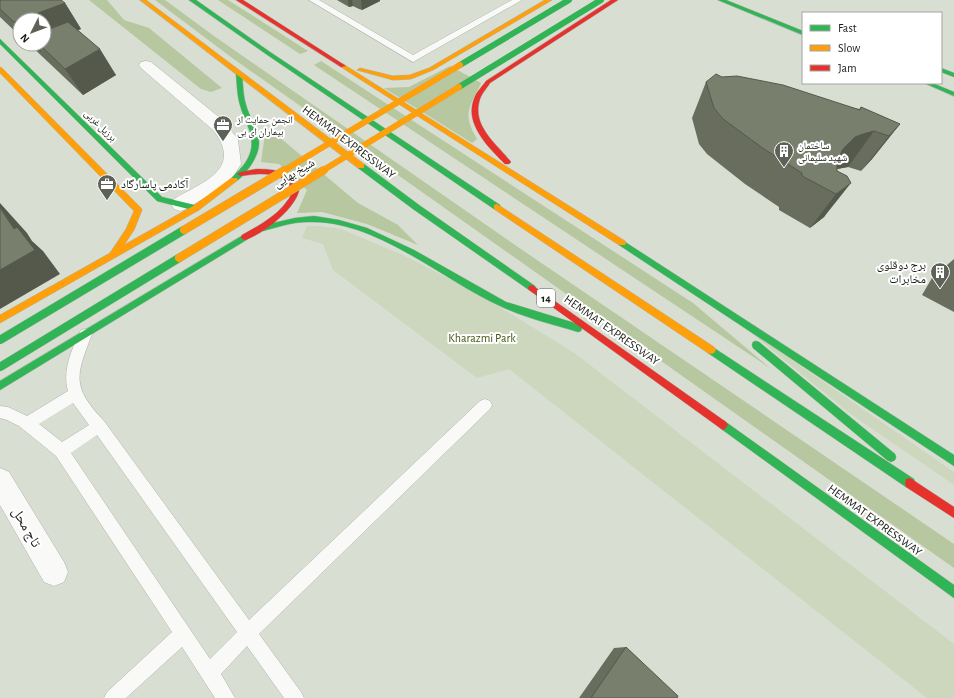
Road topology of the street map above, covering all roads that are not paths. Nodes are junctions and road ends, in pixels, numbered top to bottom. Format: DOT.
graph roads {
  1 [pos="143,0"];
  2 [pos="192,0"];
  3 [pos="239,0"];
  4 [pos="312,0"];
  5 [pos="518,0"];
  6 [pos="549,0"];
  7 [pos="569,0"];
  8 [pos="601,0"];
  9 [pos="615,0"];
  10 [pos="721,0"];
  11 [pos="802,33"];
  12 [pos="0,41"];
  13 [pos="328,57"];
  14 [pos="146,65"];
  15 [pos="0,69"];
  16 [pos="942,70"];
  17 [pos="239,74"];
  18 [pos="954,75"];
  19 [pos="929,84"];
  20 [pos="954,94"];
  21 [pos="72,127"];
  22 [pos="241,174"];
  23 [pos="537,190"];
  24 [pos="160,199"];
  25 [pos="188,206"];
  26 [pos="138,210"];
  27 [pos="259,228"];
  28 [pos="113,255"];
  29 [pos="665,270"];
  30 [pos="0,319"];
  31 [pos="86,334"];
  32 [pos="600,336"];
  33 [pos="0,340"];
  34 [pos="0,367"];
  35 [pos="0,386"];
  36 [pos="75,394"];
  37 [pos="485,405"];
  38 [pos="0,412"];
  39 [pos="26,424"];
  40 [pos="99,426"];
  41 [pos="60,450"];
  42 [pos="954,461"];
  43 [pos="0,481"];
  44 [pos="954,508"];
  45 [pos="954,513"];
  46 [pos="54,572"];
  47 [pos="954,592"];
  48 [pos="248,633"];
  49 [pos="183,634"];
  50 [pos="209,673"];
  51 [pos="113,698"];
  52 [pos="226,698"];
  53 [pos="295,698"];
  1 -- 17 [label="main road, HEMMAT EXPRESSWAY / 14"];
  2 -- 45 [label="main road"];
  3 -- 13 [label="main road"];
  4 -- 5 [label="lane"];
  6 -- 13 [label="main road"];
  7 -- 33 [label="main road, شیخ بهایی, bridge"];
  8 -- 34 [label="main road, شیخ بهایی, bridge"];
  9 -- 23 [label="main road"];
  10 -- 11 [label="main road"];
  12 -- 21 [label="main road, برزیل غربی"];
  13 -- 23 [label="main road"];
  14 -- 25 [label="street"];
  15 -- 21 [label="main road, برزیل غربی"];
  16 -- 18 [label="main road"];
  17 -- 22 [label="main road"];
  17 -- 32 [label="main road, HEMMAT EXPRESSWAY / 14"];
  19 -- 20 [label="main road"];
  21 -- 24 [label="main road, برزیل غربی"];
  21 -- 26 [label="main road, برزیل غربی"];
  22 -- 25 [label="main road"];
  22 -- 27 [label="main road"];
  23 -- 29 [label="main road"];
  24 -- 25 [label="main road"];
  24 -- 26 [label="main road"];
  25 -- 28 [label="main road"];
  26 -- 28 [label="main road"];
  27 -- 31 [label="main road"];
  27 -- 32 [label="main road"];
  28 -- 30 [label="main road"];
  29 -- 42 [label="main road"];
  29 -- 44 [label="main road"];
  31 -- 35 [label="main road"];
  31 -- 36 [label="lane"];
  32 -- 47 [label="main road, HEMMAT EXPRESSWAY / 14"];
  36 -- 39 [label="lane"];
  36 -- 40 [label="lane"];
  37 -- 48 [label="lane"];
  38 -- 39 [label="lane"];
  39 -- 41 [label="lane"];
  40 -- 41 [label="lane"];
  40 -- 48 [label="lane"];
  41 -- 49 [label="lane"];
  43 -- 46 [label="street, تاج محل"];
  48 -- 50 [label="lane"];
  48 -- 53 [label="lane"];
  49 -- 50 [label="lane"];
  49 -- 51 [label="lane"];
  50 -- 52 [label="lane"];
}
